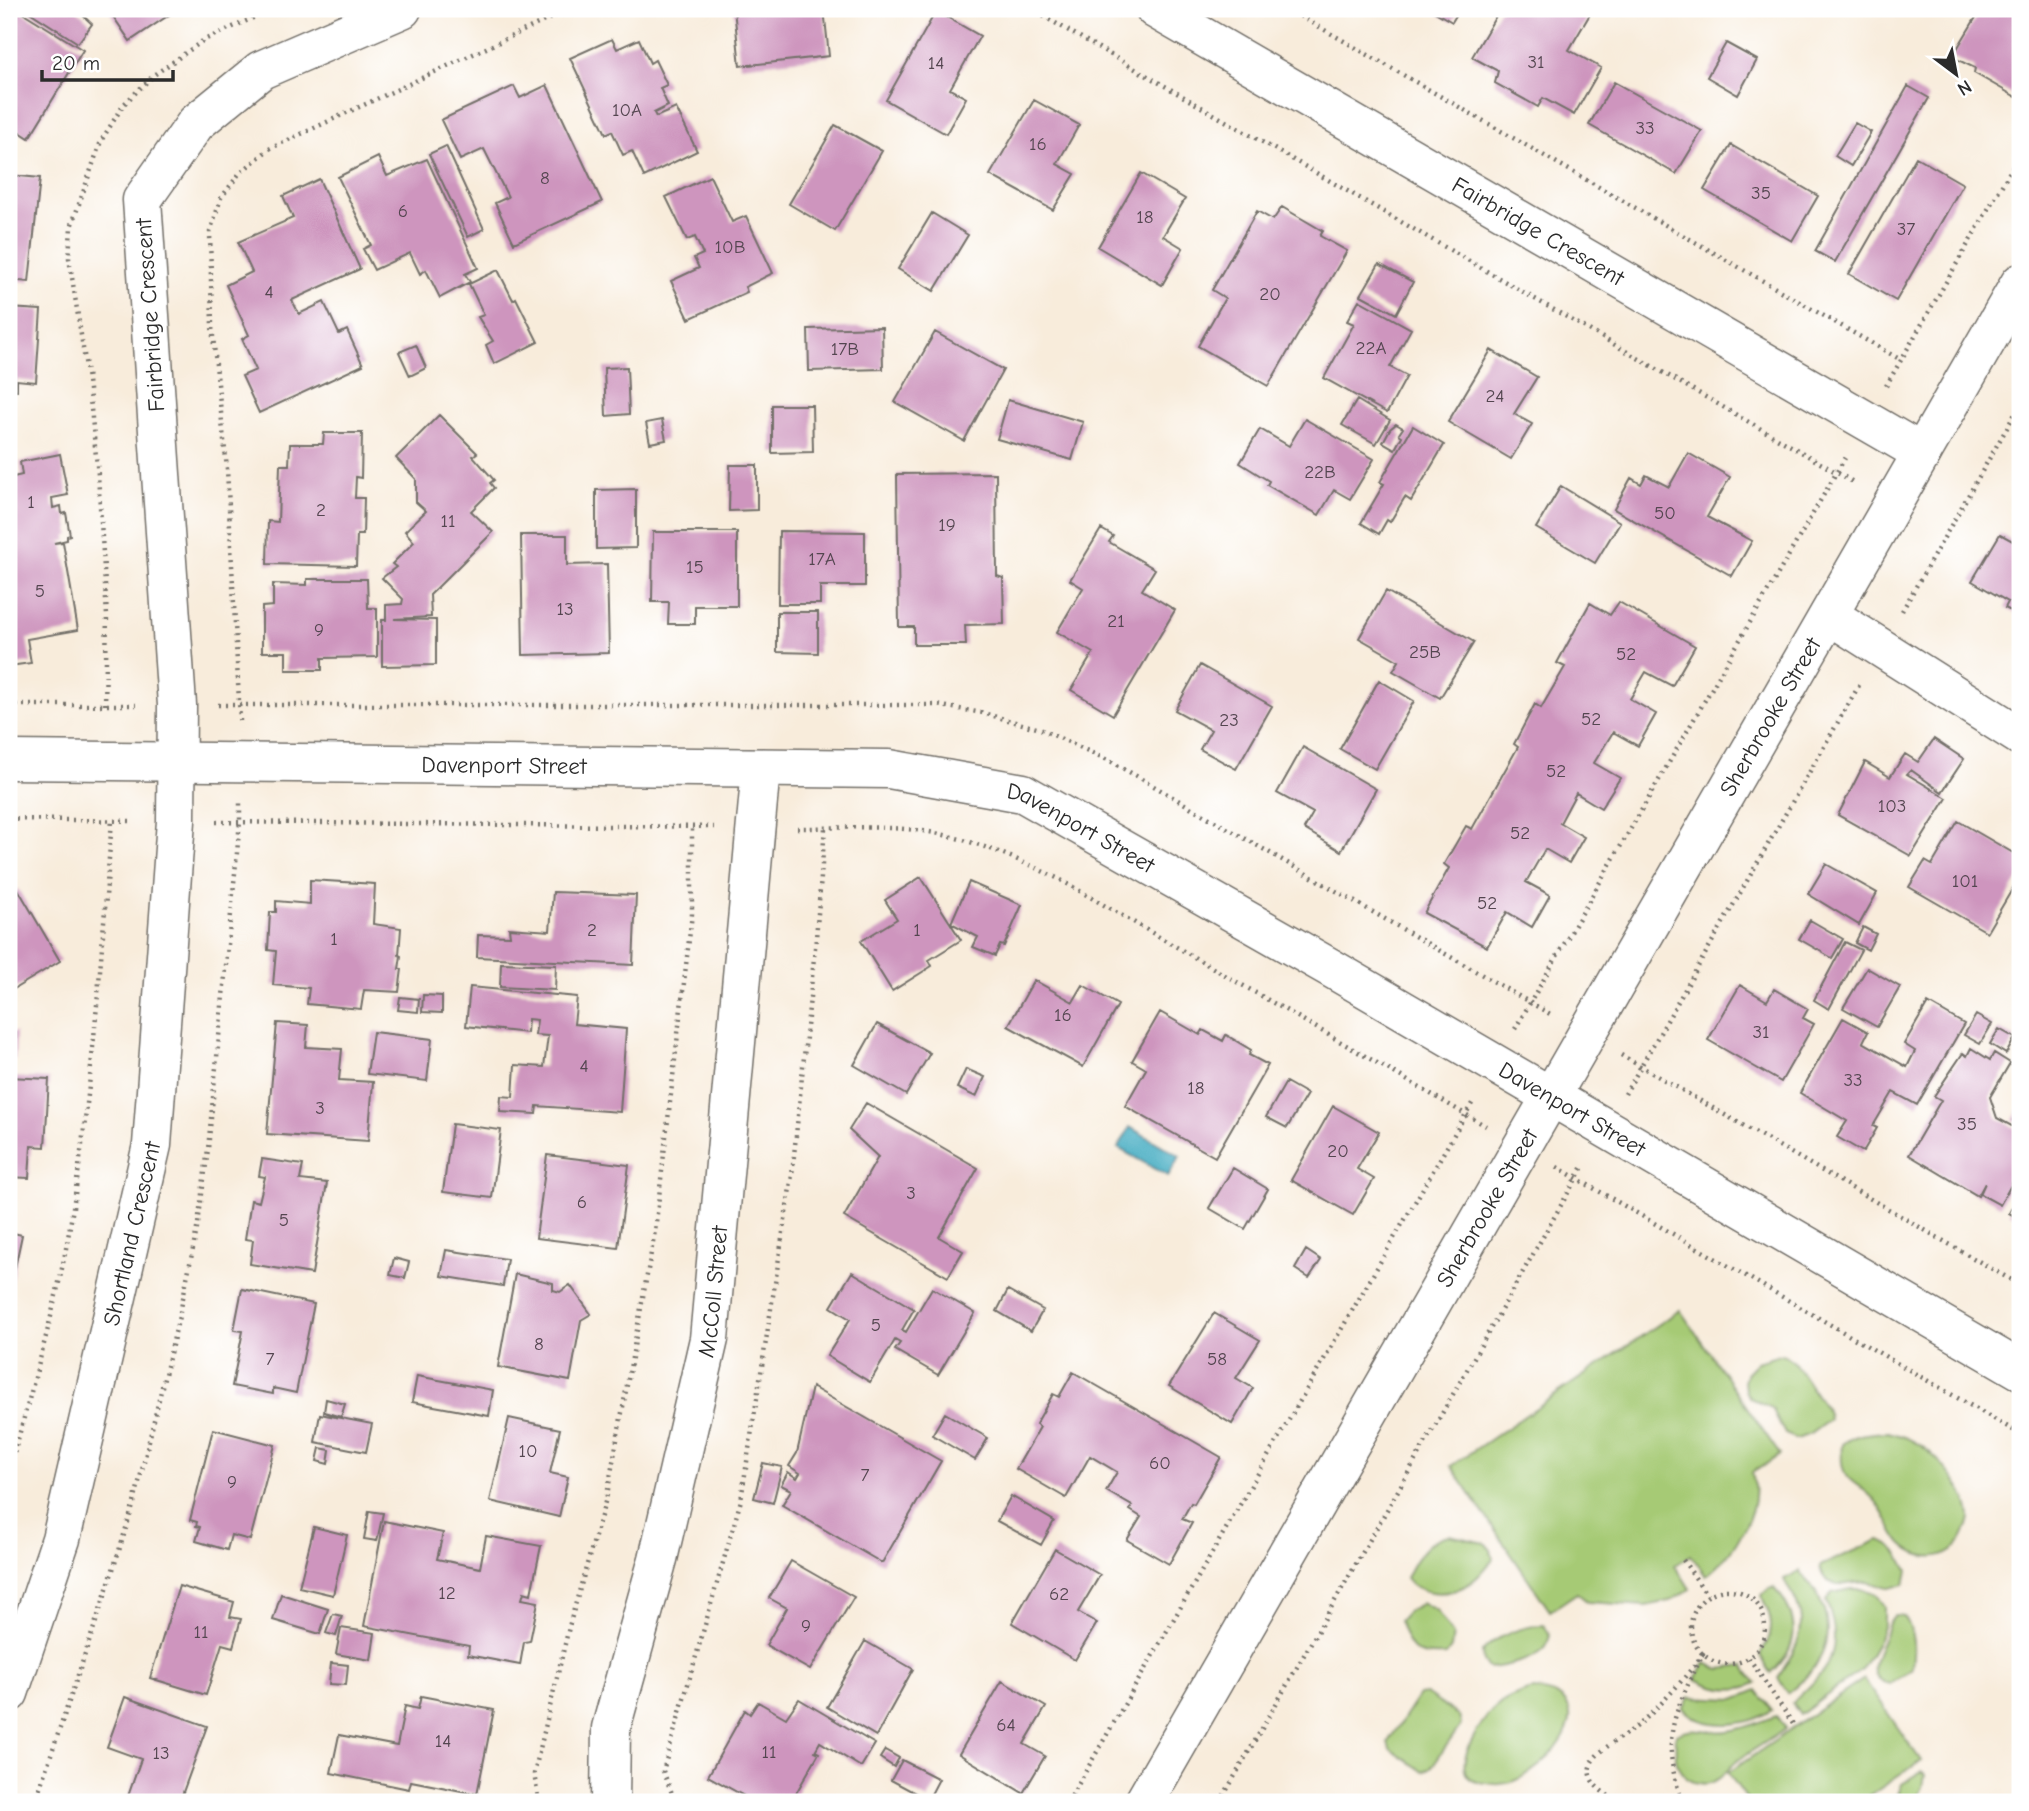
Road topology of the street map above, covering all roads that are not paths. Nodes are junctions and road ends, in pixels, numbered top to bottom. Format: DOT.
graph roads {
  1 [pos="402,9"];
  2 [pos="1155,9"];
  3 [pos="2020,283"];
  4 [pos="1922,453"];
  5 [pos="1829,615"];
  6 [pos="2020,736"];
  7 [pos="9,760"];
  8 [pos="176,761"];
  9 [pos="761,768"];
  10 [pos="1551,1096"];
  11 [pos="2020,1370"];
  12 [pos="9,1693"];
  13 [pos="610,1802"];
  14 [pos="1144,1802"];
  1 -- 8 [label="street, Fairbridge Crescent"];
  2 -- 4 [label="street, Fairbridge Crescent"];
  3 -- 4 [label="street, Sherbrooke Street"];
  4 -- 5 [label="street, Sherbrooke Street"];
  5 -- 6 [label="street, Sherbrooke Street"];
  5 -- 10 [label="street, Sherbrooke Street"];
  7 -- 8 [label="street, Davenport Street"];
  8 -- 9 [label="street, Davenport Street"];
  8 -- 12 [label="street, Shortland Crescent"];
  9 -- 10 [label="street, Davenport Street"];
  9 -- 13 [label="street, McColl Street"];
  10 -- 11 [label="street, Davenport Street"];
  10 -- 14 [label="street, Sherbrooke Street"];
}
